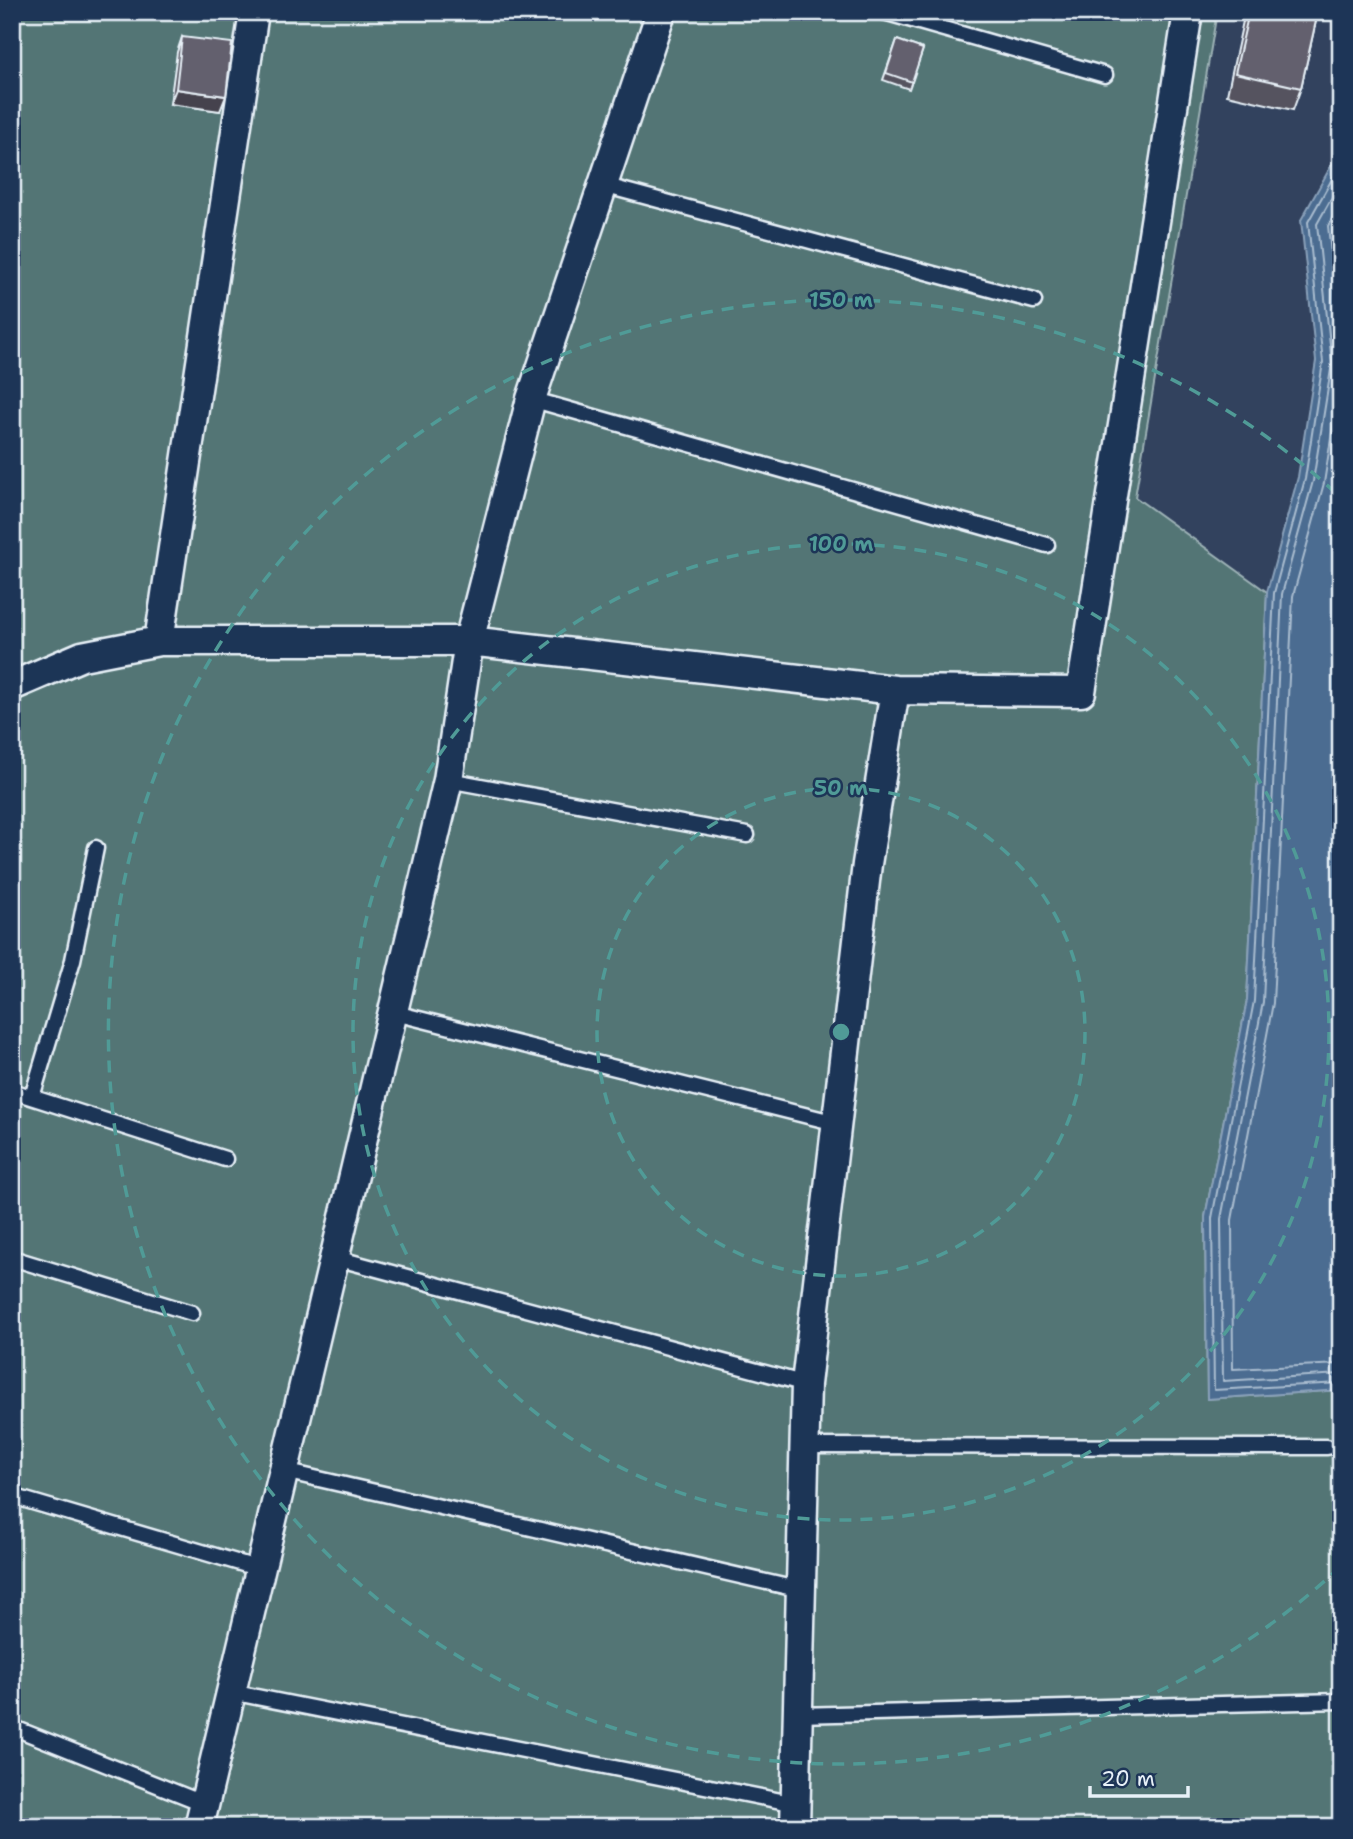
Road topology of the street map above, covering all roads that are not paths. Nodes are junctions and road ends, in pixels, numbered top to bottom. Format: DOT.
graph roads {
  1 [pos="254,12"];
  2 [pos="662,12"];
  3 [pos="884,12"];
  4 [pos="1188,12"];
  5 [pos="1105,75"];
  6 [pos="603,185"];
  7 [pos="1034,301"];
  8 [pos="531,399"];
  9 [pos="1047,545"];
  10 [pos="159,641"];
  11 [pos="469,641"];
  12 [pos="12,686"];
  13 [pos="895,690"];
  14 [pos="448,780"];
  15 [pos="747,835"];
  16 [pos="96,848"];
  17 [pos="391,1012"];
  18 [pos="12,1091"];
  19 [pos="32,1097"];
  20 [pos="836,1123"];
  21 [pos="225,1159"];
  22 [pos="12,1258"];
  23 [pos="336,1258"];
  24 [pos="192,1313"];
  25 [pos="806,1384"];
  26 [pos="804,1446"];
  27 [pos="1327,1447"];
  28 [pos="284,1471"];
  29 [pos="12,1496"];
  30 [pos="260,1569"];
  31 [pos="801,1590"];
  32 [pos="231,1692"];
  33 [pos="1341,1701"];
  34 [pos="798,1715"];
  35 [pos="12,1727"];
  36 [pos="796,1815"];
  37 [pos="202,1816"];
  1 -- 10 [label="street"];
  2 -- 6 [label="street"];
  3 -- 5 [label="lane"];
  4 -- 13 [label="street"];
  6 -- 7 [label="lane"];
  6 -- 8 [label="street"];
  8 -- 9 [label="lane"];
  8 -- 11 [label="street"];
  10 -- 11 [label="street"];
  10 -- 12 [label="street"];
  11 -- 13 [label="street"];
  11 -- 14 [label="street"];
  13 -- 20 [label="street"];
  14 -- 15 [label="lane"];
  14 -- 17 [label="street"];
  16 -- 19 [label="lane"];
  17 -- 20 [label="lane"];
  17 -- 23 [label="street"];
  18 -- 19 [label="lane"];
  19 -- 21 [label="lane"];
  20 -- 25 [label="street"];
  22 -- 24 [label="lane"];
  23 -- 25 [label="lane"];
  23 -- 28 [label="street"];
  25 -- 26 [label="street"];
  26 -- 27 [label="lane"];
  26 -- 31 [label="street"];
  28 -- 30 [label="street"];
  28 -- 31 [label="lane"];
  29 -- 30 [label="lane"];
  30 -- 32 [label="street"];
  31 -- 34 [label="street"];
  32 -- 36 [label="lane"];
  32 -- 37 [label="street"];
  33 -- 34 [label="lane"];
  34 -- 36 [label="street"];
  35 -- 37 [label="lane"];
}
